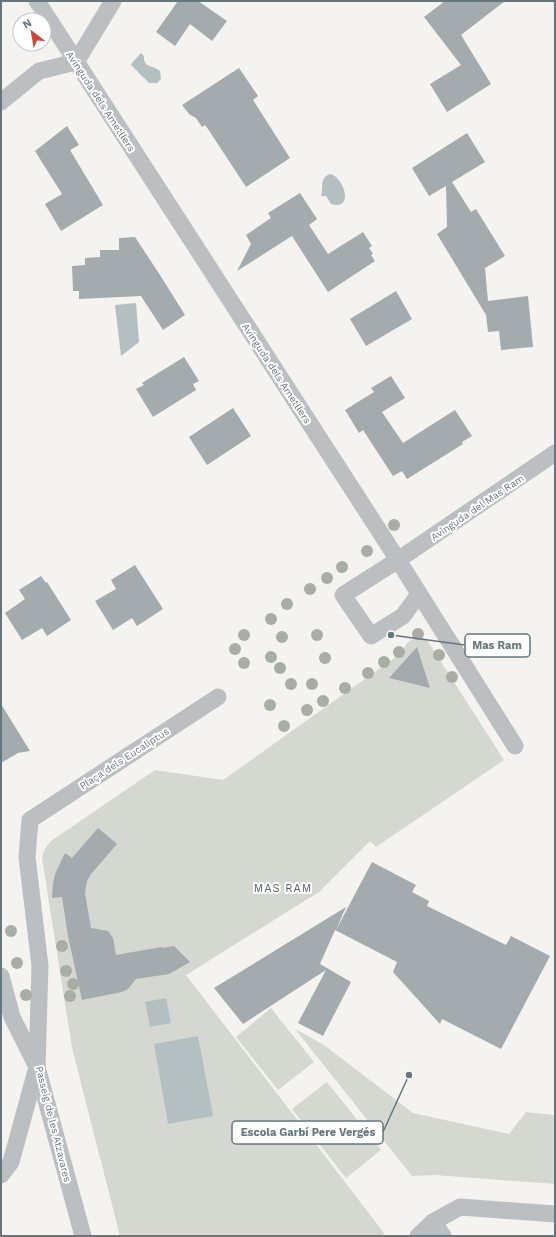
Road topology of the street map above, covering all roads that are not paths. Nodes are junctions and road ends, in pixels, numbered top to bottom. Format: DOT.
graph roads {
  1 [pos="36,1"];
  2 [pos="113,1"];
  3 [pos="76,62"];
  4 [pos="1,102"];
  5 [pos="555,453"];
  6 [pos="398,560"];
  7 [pos="419,594"];
  8 [pos="218,697"];
  9 [pos="515,746"];
  10 [pos="30,820"];
  11 [pos="1,976"];
  12 [pos="38,1067"];
  13 [pos="1,1175"];
  14 [pos="555,1214"];
  15 [pos="433,1222"];
  16 [pos="83,1236"];
  17 [pos="418,1236"];
  18 [pos="443,1236"];
  1 -- 3 [label="street, Avinguda dels Ametllers"];
  2 -- 3 [label="street"];
  3 -- 4 [label="street"];
  3 -- 6 [label="street, Avinguda dels Ametllers"];
  5 -- 6 [label="street, Avinguda del Mas Ram"];
  6 -- 7 [label="street, Avinguda dels Ametllers"];
  6 -- 7 [label="street, Avinguda del Mas Ram"];
  7 -- 9 [label="street, Avinguda dels Ametllers"];
  8 -- 10 [label="street, Plaça dels Eucaliptus"];
  10 -- 12 [label="street, Passeig de les Atzavares"];
  11 -- 12 [label="street"];
  12 -- 13 [label="street"];
  12 -- 16 [label="street, Passeig de les Atzavares"];
  14 -- 15 [label="street"];
  15 -- 17 [label="street"];
  15 -- 18 [label="street"];
}
